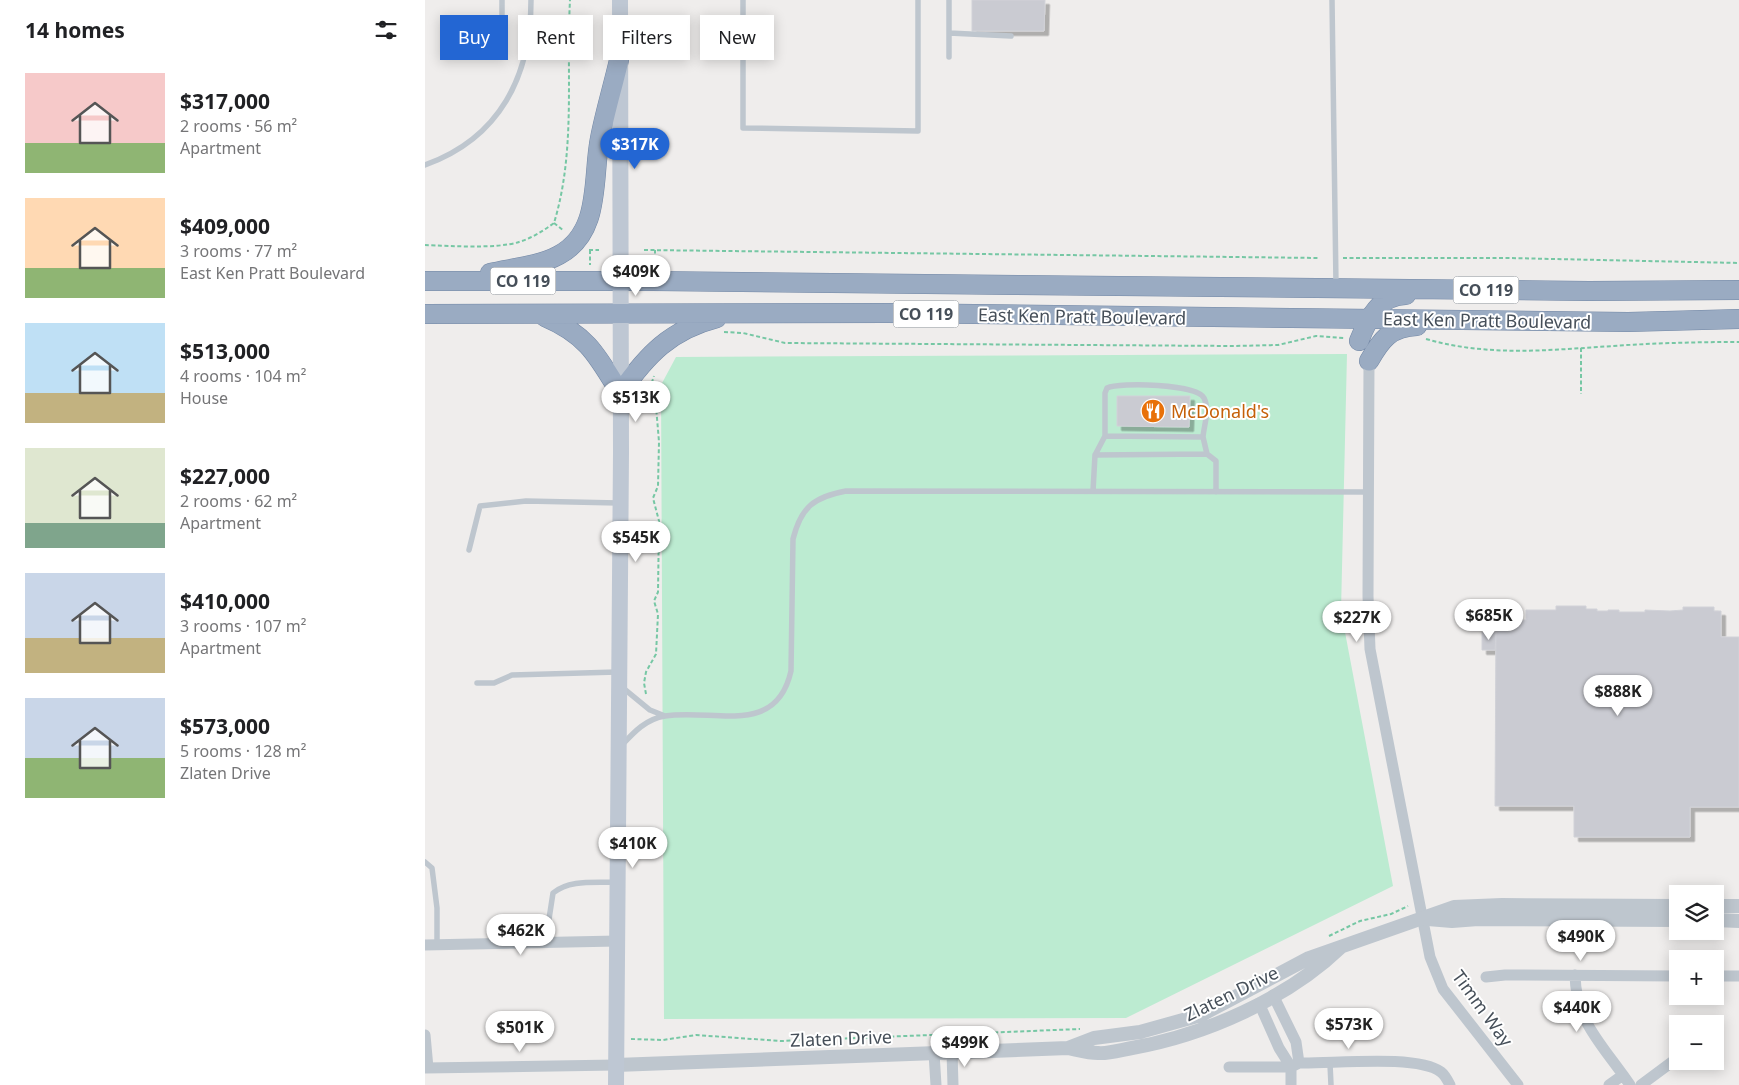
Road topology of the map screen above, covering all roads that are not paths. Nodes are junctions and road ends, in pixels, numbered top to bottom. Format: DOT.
graph roads {
  1 [pos="502,0"];
  2 [pos="531,0"];
  3 [pos="620,0"];
  4 [pos="743,0"];
  5 [pos="918,0"];
  6 [pos="949,0"];
  7 [pos="1332,0"];
  8 [pos="502,15"];
  9 [pos="620,15"];
  10 [pos="949,33"];
  11 [pos="1011,36"];
  12 [pos="949,57"];
  13 [pos="619,60"];
  14 [pos="425,166"];
  15 [pos="620,280"];
  16 [pos="425,281"];
  17 [pos="445,282"];
  18 [pos="1336,288"];
  19 [pos="1691,290"];
  20 [pos="1739,290"];
  21 [pos="537,313"];
  22 [pos="620,313"];
  23 [pos="741,313"];
  24 [pos="425,314"];
  25 [pos="1233,317"];
  26 [pos="1367,319"];
  27 [pos="1739,319"];
  28 [pos="1514,320"];
  29 [pos="1352,339"];
  30 [pos="1369,361"];
  31 [pos="620,393"];
  32 [pos="1105,436"];
  33 [pos="1203,437"];
  34 [pos="1207,454"];
  35 [pos="1095,455"];
  36 [pos="1093,491"];
  37 [pos="1216,492"];
  38 [pos="1368,492"];
  39 [pos="620,503"];
  40 [pos="469,550"];
  41 [pos="619,678"];
  42 [pos="477,683"];
  43 [pos="665,716"];
  44 [pos="618,748"];
  45 [pos="425,862"];
  46 [pos="617,882"];
  47 [pos="1669,906"];
  48 [pos="1724,906"];
  49 [pos="1739,906"];
  50 [pos="1423,918"];
  51 [pos="1669,920"];
  52 [pos="1724,920"];
  53 [pos="1739,920"];
  54 [pos="617,941"];
  55 [pos="552,942"];
  56 [pos="431,945"];
  57 [pos="1341,947"];
  58 [pos="1575,975"];
  59 [pos="1669,976"];
  60 [pos="1724,976"];
  61 [pos="1739,976"];
  62 [pos="1486,977"];
  63 [pos="1273,995"];
  64 [pos="1259,1003"];
  65 [pos="1287,1025"];
  66 [pos="1272,1033"];
  67 [pos="425,1035"];
  68 [pos="1068,1048"];
  69 [pos="952,1052"];
  70 [pos="934,1053"];
  71 [pos="1330,1064"];
  72 [pos="1669,1064"];
  73 [pos="616,1065"];
  74 [pos="1295,1065"];
  75 [pos="1229,1067"];
  76 [pos="427,1068"];
  77 [pos="1623,1075"];
  78 [pos="616,1085"];
  79 [pos="936,1085"];
  80 [pos="953,1085"];
  81 [pos="1291,1085"];
  82 [pos="1331,1085"];
  83 [pos="1451,1085"];
  84 [pos="1518,1085"];
  85 [pos="1609,1085"];
  86 [pos="1630,1085"];
  87 [pos="1641,1085"];
  1 -- 8 [label="lane"];
  2 -- 14 [label="lane"];
  3 -- 9 [label="main road"];
  4 -- 5 [label="lane"];
  6 -- 10 [label="lane"];
  7 -- 18 [label="lane"];
  10 -- 11 [label="lane"];
  10 -- 12 [label="lane"];
  13 -- 15 [label="main road"];
  13 -- 17 [label="highway"];
  15 -- 17 [label="highway, East Ken Pratt Boulevard / CO 119"];
  15 -- 18 [label="highway, East Ken Pratt Boulevard / CO 119"];
  15 -- 22 [label="main road"];
  16 -- 17 [label="highway, East Ken Pratt Boulevard / CO 119"];
  18 -- 19 [label="highway, East Ken Pratt Boulevard / CO 119"];
  19 -- 20 [label="highway, East Ken Pratt Boulevard / CO 119"];
  19 -- 26 [label="highway"];
  21 -- 22 [label="highway, East Ken Pratt Boulevard / CO 119"];
  21 -- 24 [label="highway, East Ken Pratt Boulevard / CO 119"];
  21 -- 31 [label="highway"];
  22 -- 23 [label="highway, East Ken Pratt Boulevard / CO 119"];
  22 -- 31 [label="main road"];
  23 -- 25 [label="highway, East Ken Pratt Boulevard / CO 119"];
  23 -- 31 [label="highway"];
  25 -- 26 [label="highway, East Ken Pratt Boulevard / CO 119"];
  25 -- 29 [label="highway"];
  26 -- 28 [label="highway, East Ken Pratt Boulevard / CO 119"];
  26 -- 29 [label="highway"];
  27 -- 28 [label="highway, East Ken Pratt Boulevard / CO 119"];
  28 -- 30 [label="highway"];
  29 -- 30 [label="highway"];
  30 -- 38 [label="street, Timm Way"];
  31 -- 39 [label="main road"];
  32 -- 33 [label="lane"];
  32 -- 33 [label="lane"];
  32 -- 35 [label="lane"];
  33 -- 34 [label="lane"];
  34 -- 35 [label="lane"];
  34 -- 37 [label="lane"];
  35 -- 36 [label="lane"];
  36 -- 37 [label="lane"];
  36 -- 43 [label="lane"];
  37 -- 38 [label="lane"];
  38 -- 50 [label="street, Timm Way"];
  39 -- 40 [label="lane"];
  39 -- 41 [label="main road"];
  41 -- 42 [label="lane"];
  41 -- 43 [label="lane"];
  41 -- 44 [label="main road"];
  43 -- 44 [label="lane"];
  44 -- 46 [label="main road"];
  45 -- 56 [label="lane"];
  46 -- 54 [label="main road"];
  46 -- 55 [label="lane"];
  47 -- 50 [label="street, Zlaten Drive"];
  48 -- 49 [label="street"];
  50 -- 51 [label="street, Zlaten Drive"];
  50 -- 57 [label="street, Zlaten Drive"];
  50 -- 84 [label="street, Timm Way"];
  52 -- 53 [label="street"];
  54 -- 55 [label="street"];
  54 -- 73 [label="main road"];
  55 -- 56 [label="street"];
  57 -- 63 [label="street, Zlaten Drive"];
  57 -- 68 [label="street, Zlaten Drive"];
  58 -- 59 [label="street"];
  58 -- 62 [label="street"];
  58 -- 77 [label="street"];
  60 -- 61 [label="street"];
  63 -- 64 [label="street, Zlaten Drive"];
  63 -- 65 [label="street"];
  64 -- 66 [label="street"];
  64 -- 68 [label="street, Zlaten Drive"];
  65 -- 66 [label="street"];
  65 -- 74 [label="street"];
  66 -- 74 [label="street"];
  67 -- 76 [label="street"];
  68 -- 69 [label="street, Zlaten Drive"];
  69 -- 70 [label="street, Zlaten Drive"];
  69 -- 80 [label="street"];
  70 -- 73 [label="street, Zlaten Drive"];
  70 -- 79 [label="street"];
  71 -- 74 [label="street"];
  71 -- 82 [label="lane"];
  71 -- 83 [label="street"];
  72 -- 87 [label="street"];
  73 -- 76 [label="street"];
  73 -- 78 [label="main road"];
  74 -- 75 [label="street"];
  74 -- 81 [label="street"];
  77 -- 85 [label="street"];
  77 -- 86 [label="street"];
}
